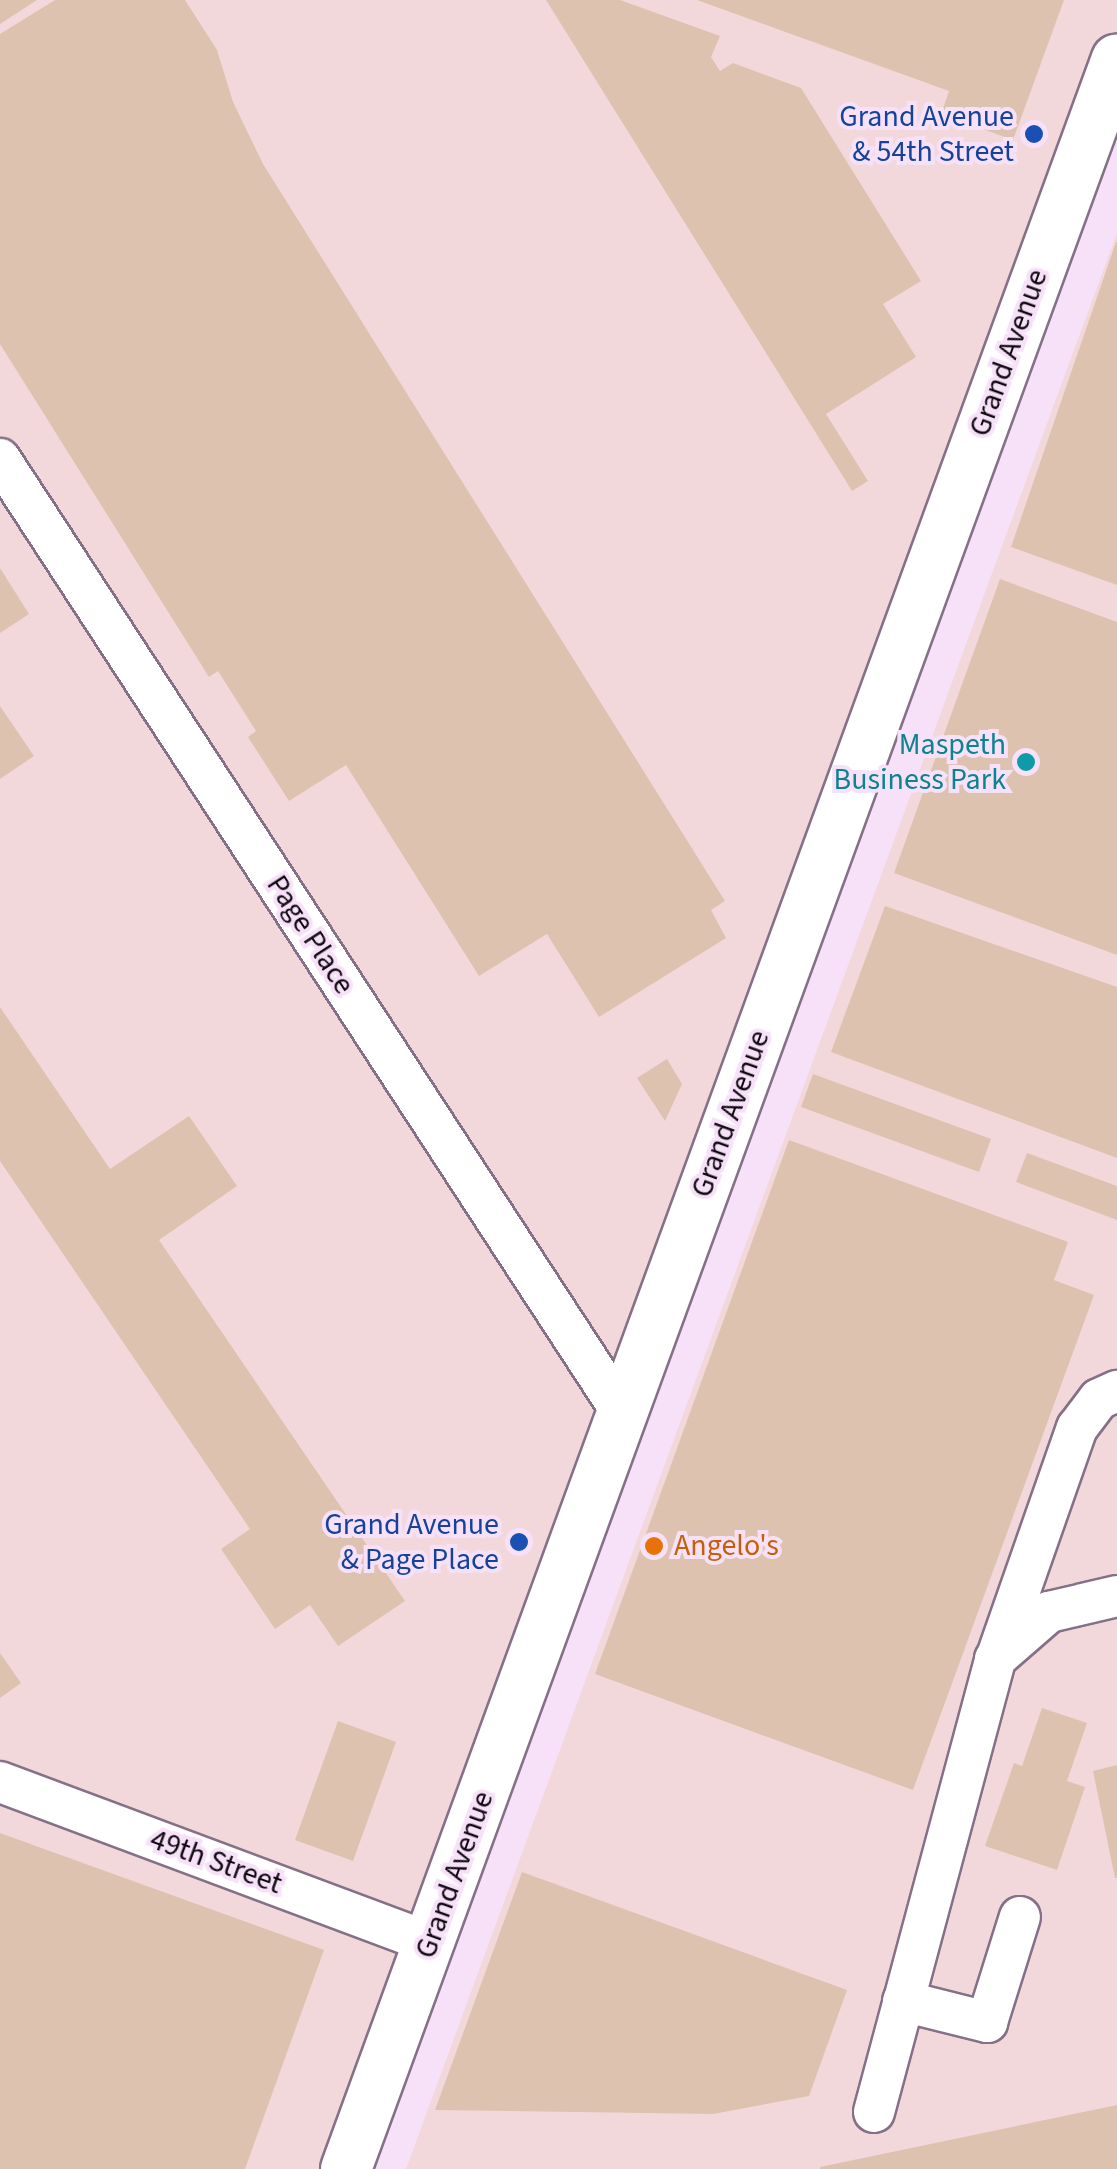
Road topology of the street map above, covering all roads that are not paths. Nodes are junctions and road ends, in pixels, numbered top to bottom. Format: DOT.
graph roads {
  1 [pos="1117,59"];
  2 [pos="1105,133"];
  3 [pos="0,460"];
  4 [pos="1117,1391"];
  5 [pos="621,1411"];
  6 [pos="1117,1596"];
  7 [pos="995,1659"];
  8 [pos="0,1782"];
  9 [pos="1020,1917"];
  10 [pos="431,1942"];
  11 [pos="904,2001"];
  12 [pos="874,2112"];
  13 [pos="346,2169"];
  1 -- 2 [label="main road, Grand Avenue"];
  2 -- 5 [label="main road, Grand Avenue"];
  3 -- 5 [label="street, Page Place"];
  4 -- 7 [label="street"];
  5 -- 10 [label="main road, Grand Avenue"];
  6 -- 7 [label="street"];
  7 -- 11 [label="street"];
  8 -- 10 [label="street, 49th Street"];
  9 -- 11 [label="street"];
  10 -- 13 [label="main road, Grand Avenue"];
  11 -- 12 [label="street"];
}
